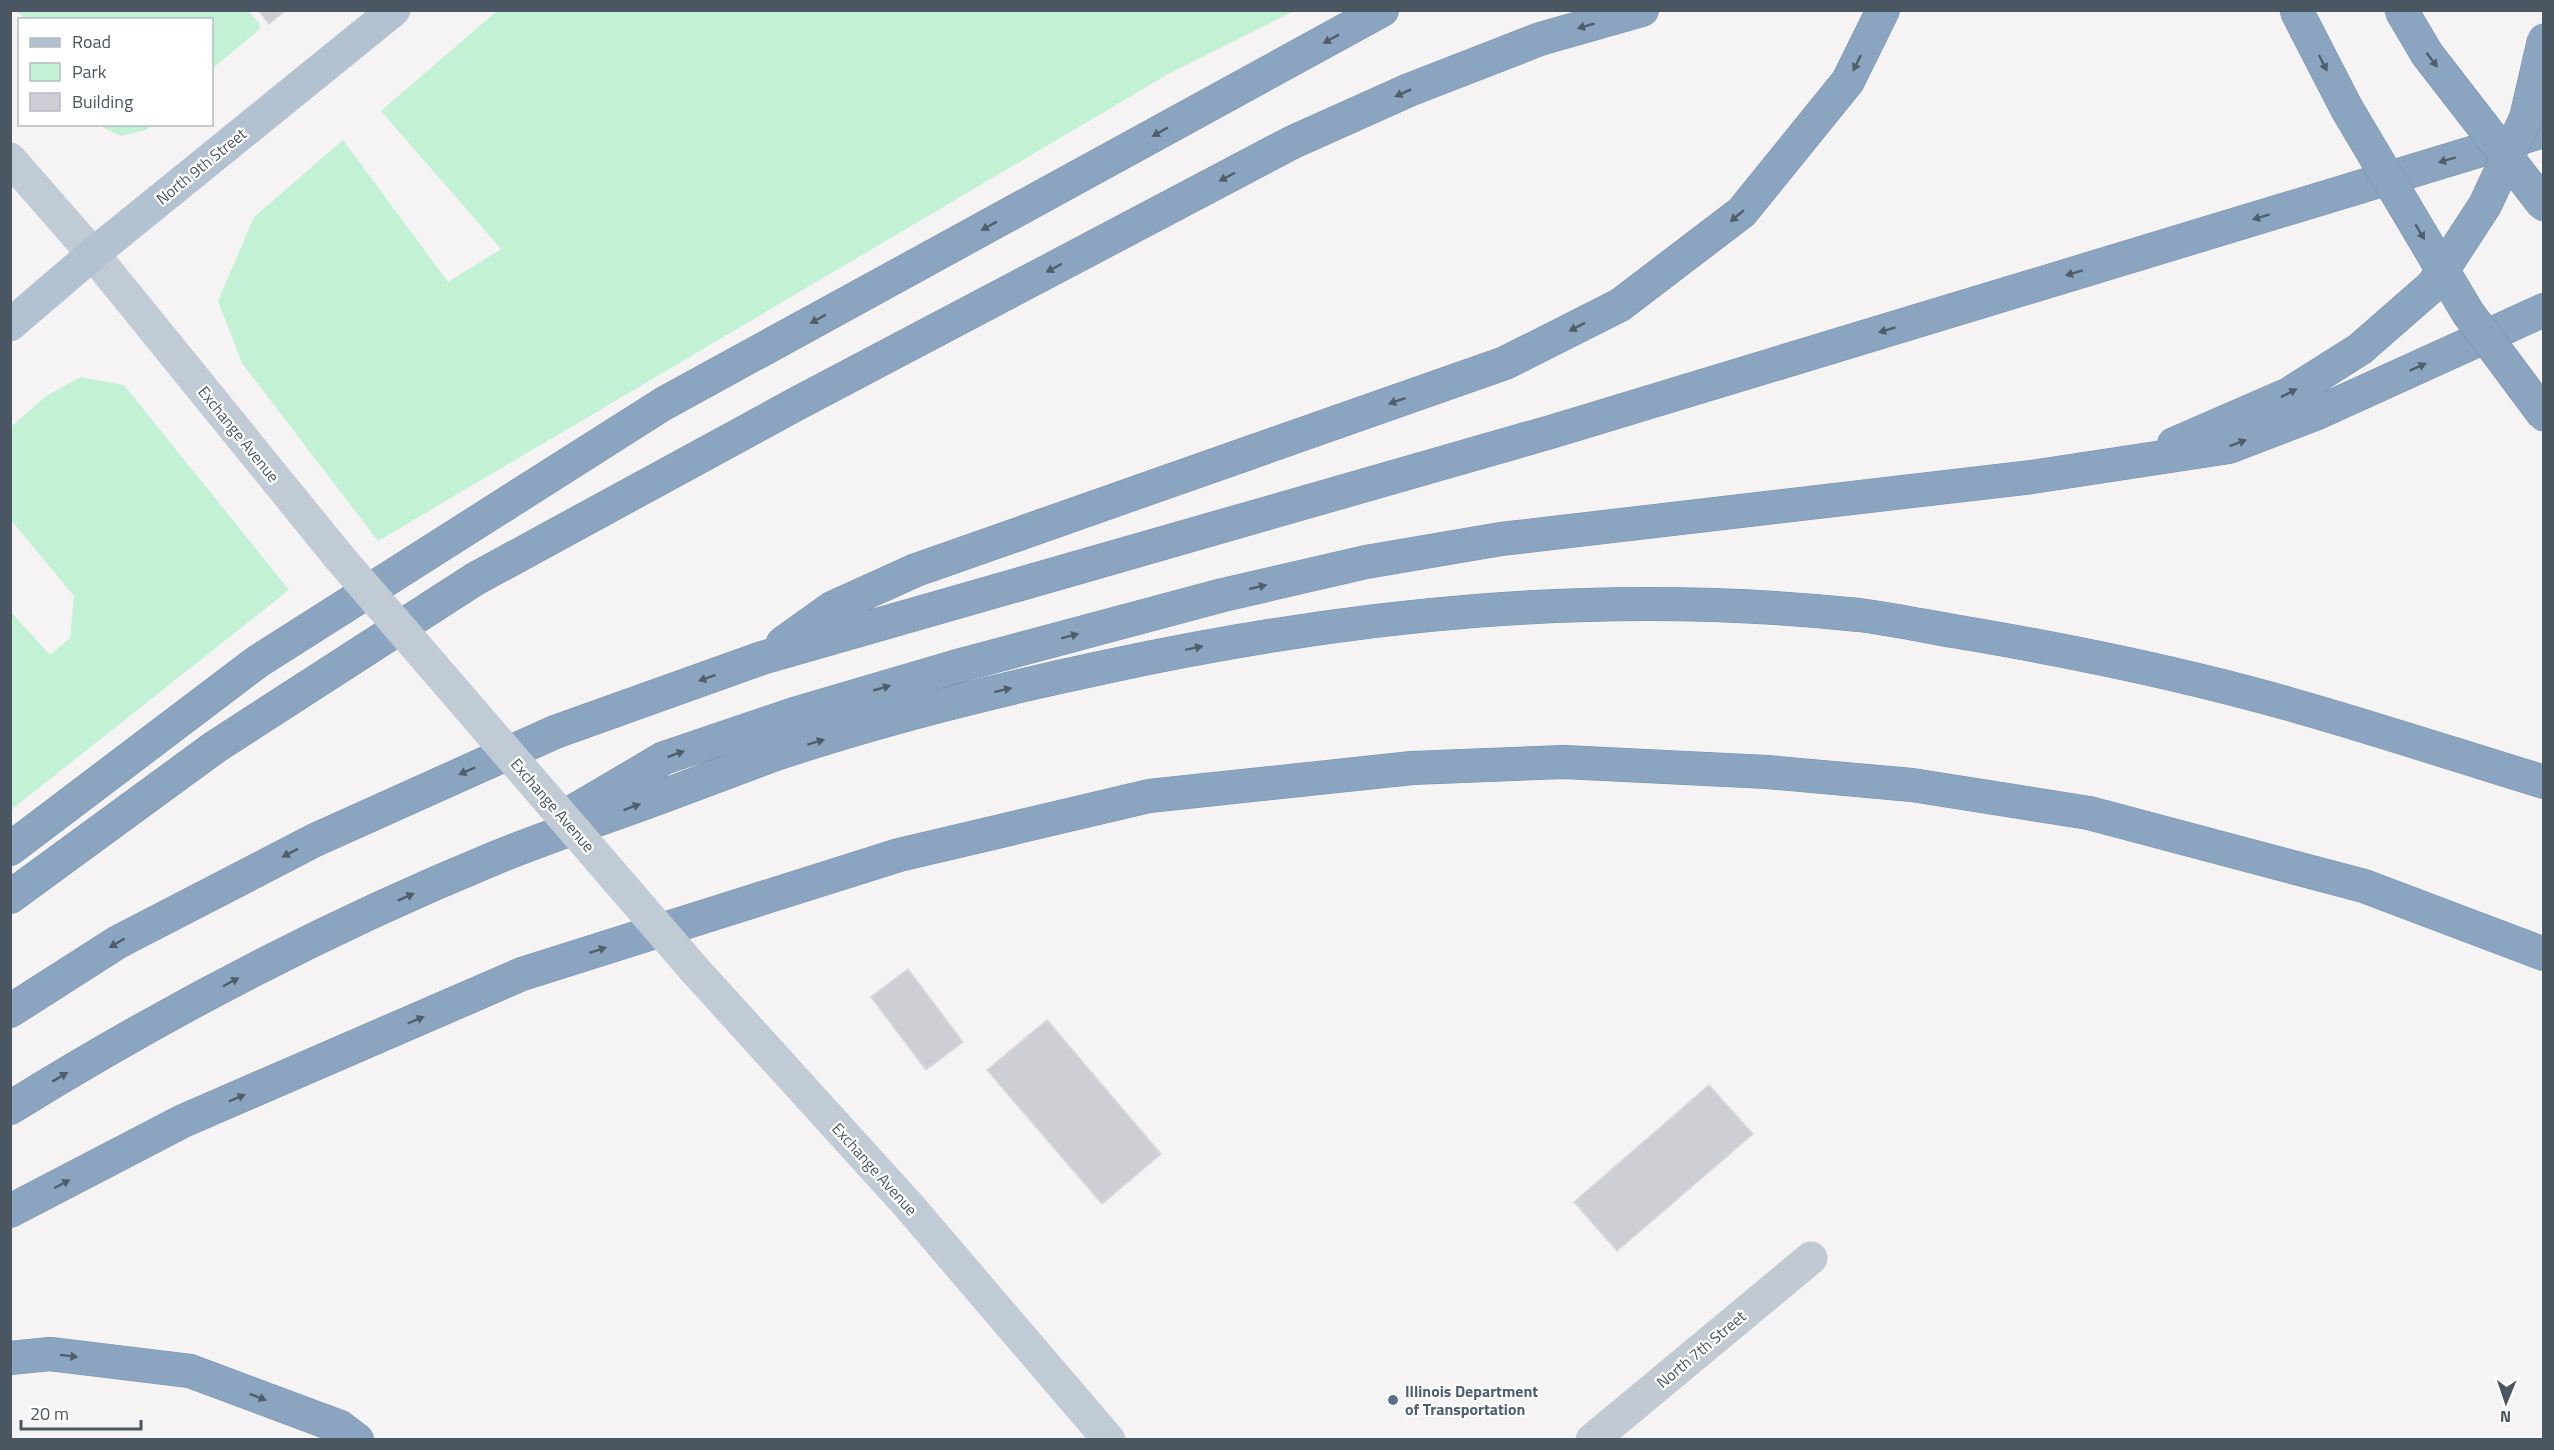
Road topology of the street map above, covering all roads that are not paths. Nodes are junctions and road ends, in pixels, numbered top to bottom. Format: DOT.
graph roads {
  1 [pos="394,10"];
  2 [pos="1382,10"];
  3 [pos="1642,10"];
  4 [pos="1883,10"];
  5 [pos="2296,10"];
  6 [pos="2401,10"];
  7 [pos="2544,40"];
  8 [pos="2544,131"];
  9 [pos="10,159"];
  10 [pos="2544,206"];
  11 [pos="93,254"];
  12 [pos="2544,310"];
  13 [pos="10,325"];
  14 [pos="2544,415"];
  15 [pos="2140,460"];
  16 [pos="762,658"];
  17 [pos="2544,782"];
  18 [pos="10,849"];
  19 [pos="498,856"];
  20 [pos="10,897"];
  21 [pos="2544,954"];
  22 [pos="10,1011"];
  23 [pos="10,1108"];
  24 [pos="10,1211"];
  25 [pos="1811,1258"];
  26 [pos="10,1358"];
  27 [pos="357,1440"];
  28 [pos="1110,1440"];
  29 [pos="1592,1440"];
  1 -- 11 [label="main road, North 9th Street"];
  2 -- 18 [label="highway, one-way"];
  3 -- 20 [label="highway, one-way"];
  4 -- 16 [label="highway, one-way"];
  5 -- 14 [label="highway, one-way, bridge"];
  6 -- 10 [label="highway, one-way, bridge"];
  15 -- 7 [label="highway, one-way, bridge"];
  8 -- 16 [label="highway, one-way"];
  9 -- 11 [label="street, Exchange Avenue"];
  11 -- 13 [label="main road, North 9th Street"];
  11 -- 28 [label="street, Exchange Avenue, bridge"];
  15 -- 12 [label="highway, one-way"];
  19 -- 15 [label="highway, one-way"];
  16 -- 22 [label="highway, one-way"];
  19 -- 17 [label="highway, one-way"];
  23 -- 19 [label="highway, one-way"];
  24 -- 21 [label="highway, one-way"];
  25 -- 29 [label="street, North 7th Street"];
  26 -- 27 [label="highway, one-way"];
}
